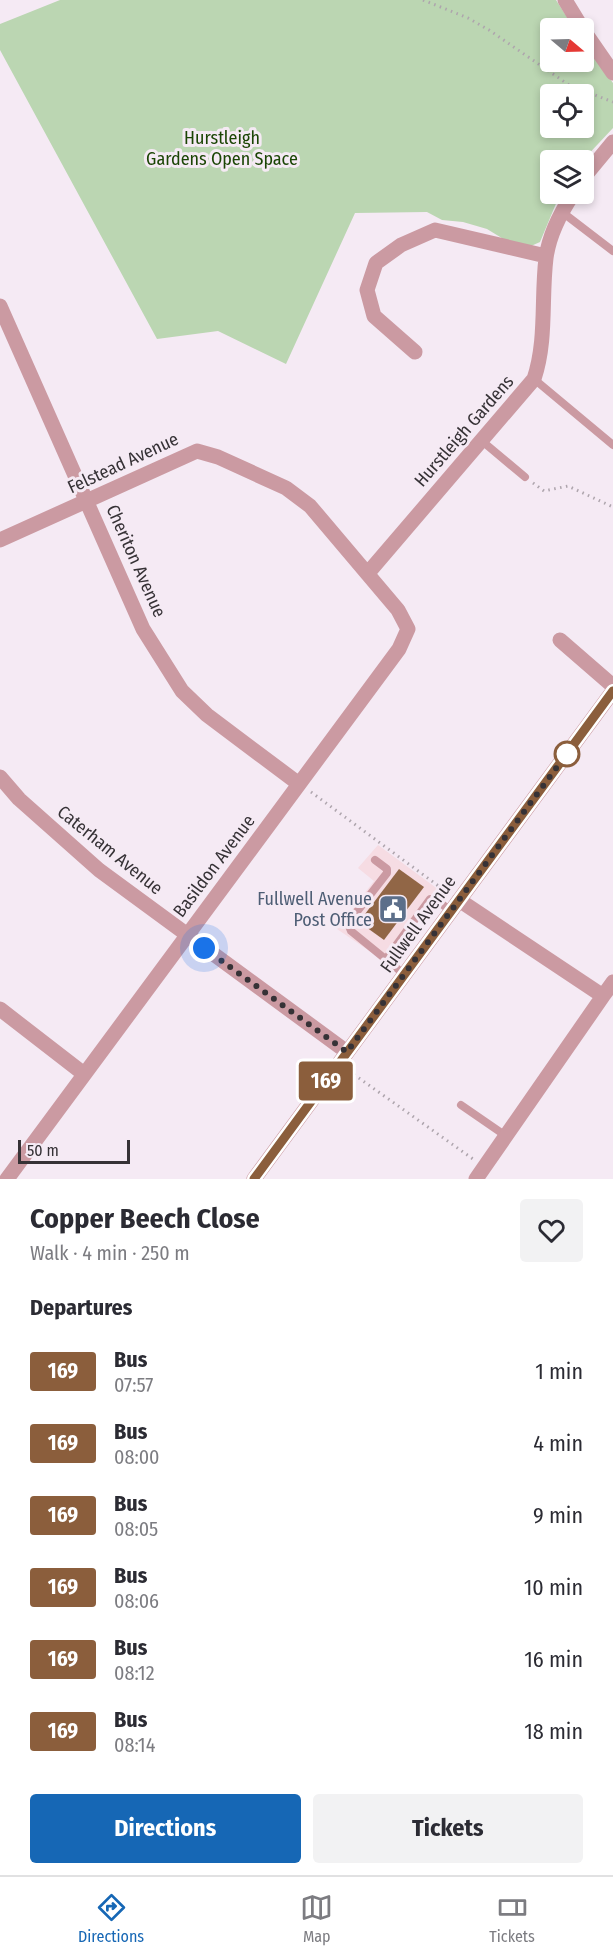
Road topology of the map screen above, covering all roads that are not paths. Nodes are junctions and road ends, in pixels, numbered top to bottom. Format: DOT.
graph roads {
  1 [pos="565,0"];
  2 [pos="576,18"];
  3 [pos="594,46"];
  4 [pos="613,73"];
  5 [pos="613,142"];
  6 [pos="594,165"];
  7 [pos="566,204"];
  8 [pos="561,212"];
  9 [pos="613,251"];
  10 [pos="546,256"];
  11 [pos="0,306"];
  12 [pos="415,352"];
  13 [pos="534,379"];
  14 [pos="482,441"];
  15 [pos="613,445"];
  16 [pos="525,477"];
  17 [pos="88,501"];
  18 [pos="0,540"];
  19 [pos="368,573"];
  20 [pos="560,640"];
  21 [pos="613,686"];
  22 [pos="613,691"];
  23 [pos="0,777"];
  24 [pos="299,784"];
  25 [pos="375,860"];
  26 [pos="455,905"];
  27 [pos="187,935"];
  28 [pos="386,958"];
  29 [pos="405,975"];
  30 [pos="613,982"];
  31 [pos="603,996"];
  32 [pos="0,1009"];
  33 [pos="343,1058"];
  34 [pos="84,1074"];
  35 [pos="461,1105"];
  36 [pos="507,1136"];
  37 [pos="480,1173"];
  38 [pos="7,1179"];
  39 [pos="254,1179"];
  1 -- 2 [label="street"];
  3 -- 4 [label="street"];
  5 -- 6 [label="street"];
  7 -- 8 [label="street, Hurstleigh Gardens"];
  8 -- 9 [label="lane"];
  8 -- 10 [label="street, Hurstleigh Gardens"];
  10 -- 12 [label="street"];
  10 -- 13 [label="street, Hurstleigh Gardens"];
  11 -- 17 [label="street, Cheriton Avenue"];
  13 -- 14 [label="street, Hurstleigh Gardens"];
  13 -- 15 [label="lane"];
  14 -- 16 [label="lane"];
  14 -- 19 [label="street, Hurstleigh Gardens"];
  17 -- 18 [label="street, Felstead Avenue"];
  17 -- 19 [label="street, Felstead Avenue"];
  17 -- 24 [label="street, Cheriton Avenue"];
  19 -- 24 [label="street, Basildon Avenue"];
  20 -- 21 [label="street"];
  22 -- 26 [label="street, Fullwell Avenue"];
  23 -- 27 [label="street, Caterham Avenue"];
  24 -- 27 [label="street, Basildon Avenue"];
  25 -- 28 [label="lane"];
  26 -- 28 [label="lane"];
  26 -- 29 [label="street, Fullwell Avenue"];
  26 -- 31 [label="street"];
  27 -- 33 [label="street, Caterham Avenue"];
  27 -- 34 [label="street, Basildon Avenue"];
  28 -- 29 [label="lane"];
  29 -- 33 [label="street, Fullwell Avenue"];
  30 -- 31 [label="street"];
  31 -- 36 [label="street"];
  32 -- 34 [label="street"];
  33 -- 39 [label="street, Fullwell Avenue"];
  34 -- 38 [label="street, Basildon Avenue"];
  35 -- 36 [label="lane"];
  36 -- 37 [label="street"];
}
